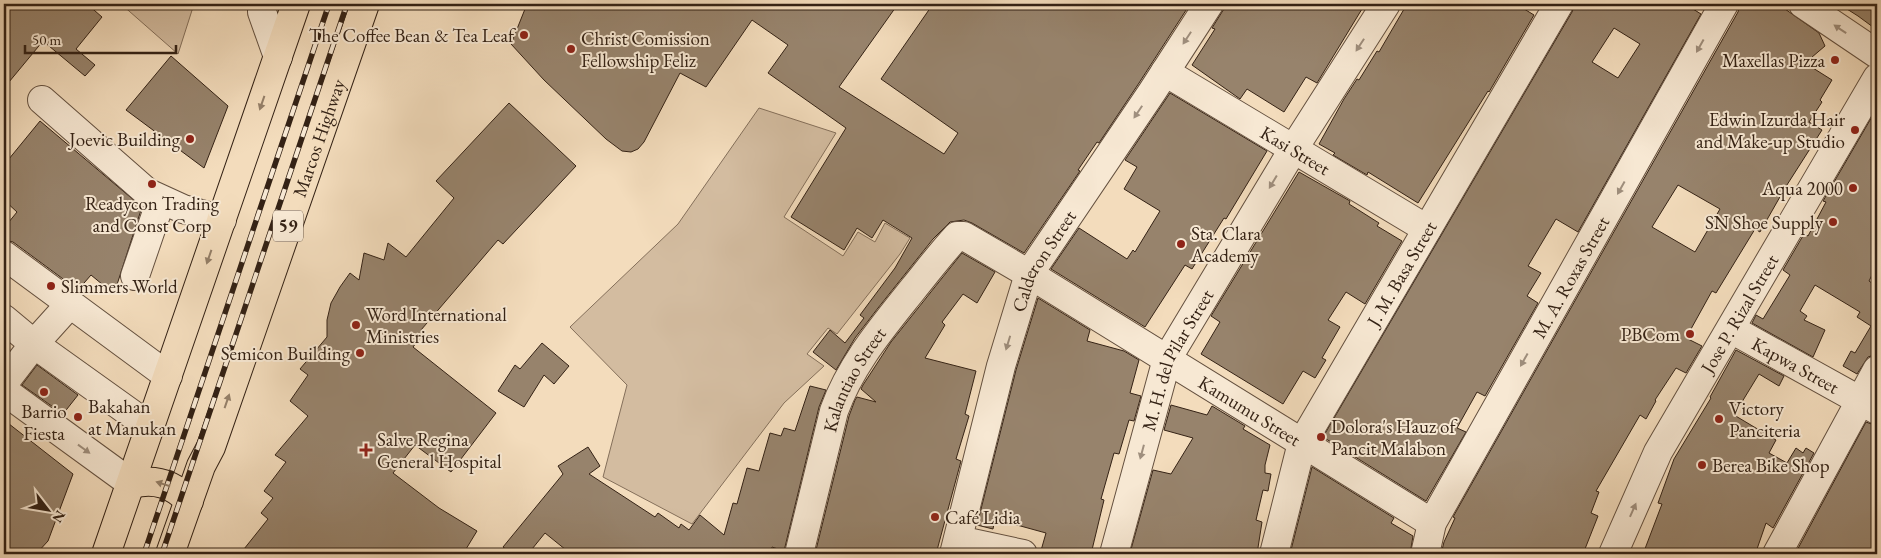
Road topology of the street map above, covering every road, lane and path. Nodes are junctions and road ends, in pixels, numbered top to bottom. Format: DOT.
graph roads {
  1 [pos="296,4"];
  2 [pos="365,4"];
  3 [pos="1209,4"];
  4 [pos="1386,4"];
  5 [pos="1559,4"];
  6 [pos="1724,4"];
  7 [pos="1803,4"];
  8 [pos="261,7"];
  9 [pos="1877,54"];
  10 [pos="278,57"];
  11 [pos="1165,72"];
  12 [pos="1877,78"];
  13 [pos="42,100"];
  14 [pos="1294,148"];
  15 [pos="161,200"];
  16 [pos="222,220"];
  17 [pos="1427,229"];
  18 [pos="964,236"];
  19 [pos="4,255"];
  20 [pos="1029,274"];
  21 [pos="135,276"];
  22 [pos="70,304"];
  23 [pos="4,319"];
  24 [pos="1731,329"];
  25 [pos="34,344"];
  26 [pos="1167,359"];
  27 [pos="1877,370"];
  28 [pos="168,376"];
  29 [pos="4,383"];
  30 [pos="4,388"];
  31 [pos="1869,405"];
  32 [pos="147,438"];
  33 [pos="1302,443"];
  34 [pos="201,466"];
  35 [pos="132,484"];
  36 [pos="189,501"];
  37 [pos="1432,523"];
  38 [pos="956,547"];
  39 [pos="106,554"];
  40 [pos="170,554"];
  41 [pos="799,554"];
  42 [pos="1023,554"];
  43 [pos="1114,554"];
  44 [pos="1274,554"];
  45 [pos="1425,554"];
  46 [pos="1613,554"];
  47 [pos="1777,554"];
  1 -- 10 [label="main road"];
  34 -- 2 [label="main road, Marcos Highway / 59, one-way"];
  3 -- 11 [label="street, Calderon Street, one-way"];
  4 -- 14 [label="street, M. H. del Pilar Street, one-way"];
  5 -- 17 [label="street, J. M. Basa Street"];
  6 -- 37 [label="street, M. A. Roxas Street, one-way"];
  9 -- 7 [label="street, one-way"];
  8 -- 10 [label="street"];
  10 -- 16 [label="main road, one-way"];
  11 -- 14 [label="street, Kasi Street"];
  11 -- 20 [label="street, Calderon Street, one-way"];
  12 -- 24 [label="street, Jose P. Rizal Street"];
  13 -- 15 [label="street"];
  14 -- 17 [label="street, Kasi Street"];
  14 -- 26 [label="street, M. H. del Pilar Street, one-way"];
  15 -- 16 [label="street"];
  15 -- 21 [label="street"];
  16 -- 28 [label="main road, one-way"];
  17 -- 33 [label="street, J. M. Basa Street"];
  18 -- 20 [label="street, Kamumu Street"];
  18 -- 41 [label="street, Kalantiao Street"];
  19 -- 22 [label="street"];
  20 -- 26 [label="street, Kamumu Street"];
  20 -- 38 [label="street, Calderon Street, one-way"];
  22 -- 25 [label="street"];
  22 -- 28 [label="street"];
  23 -- 25 [label="street"];
  24 -- 31 [label="street, Kapwa Street"];
  46 -- 24 [label="street, Jose P. Rizal Street, one-way"];
  25 -- 29 [label="street"];
  25 -- 32 [label="street"];
  26 -- 33 [label="street, Kamumu Street"];
  26 -- 43 [label="street, M. H. del Pilar Street, one-way"];
  27 -- 31 [label="street"];
  28 -- 32 [label="main road"];
  30 -- 35 [label="street, one-way"];
  31 -- 47 [label="street"];
  32 -- 34 [label="main road"];
  32 -- 35 [label="main road"];
  33 -- 37 [label="street, Kamumu Street"];
  33 -- 44 [label="street, J. M. Basa Street"];
  34 -- 36 [label="main road, Marcos Highway / 59"];
  36 -- 35 [label="main road, one-way"];
  35 -- 39 [label="main road"];
  36 -- 40 [label="main road, Marcos Highway / 59"];
  37 -- 45 [label="street, M. A. Roxas Street"];
  38 -- 42 [label="street"];
}
